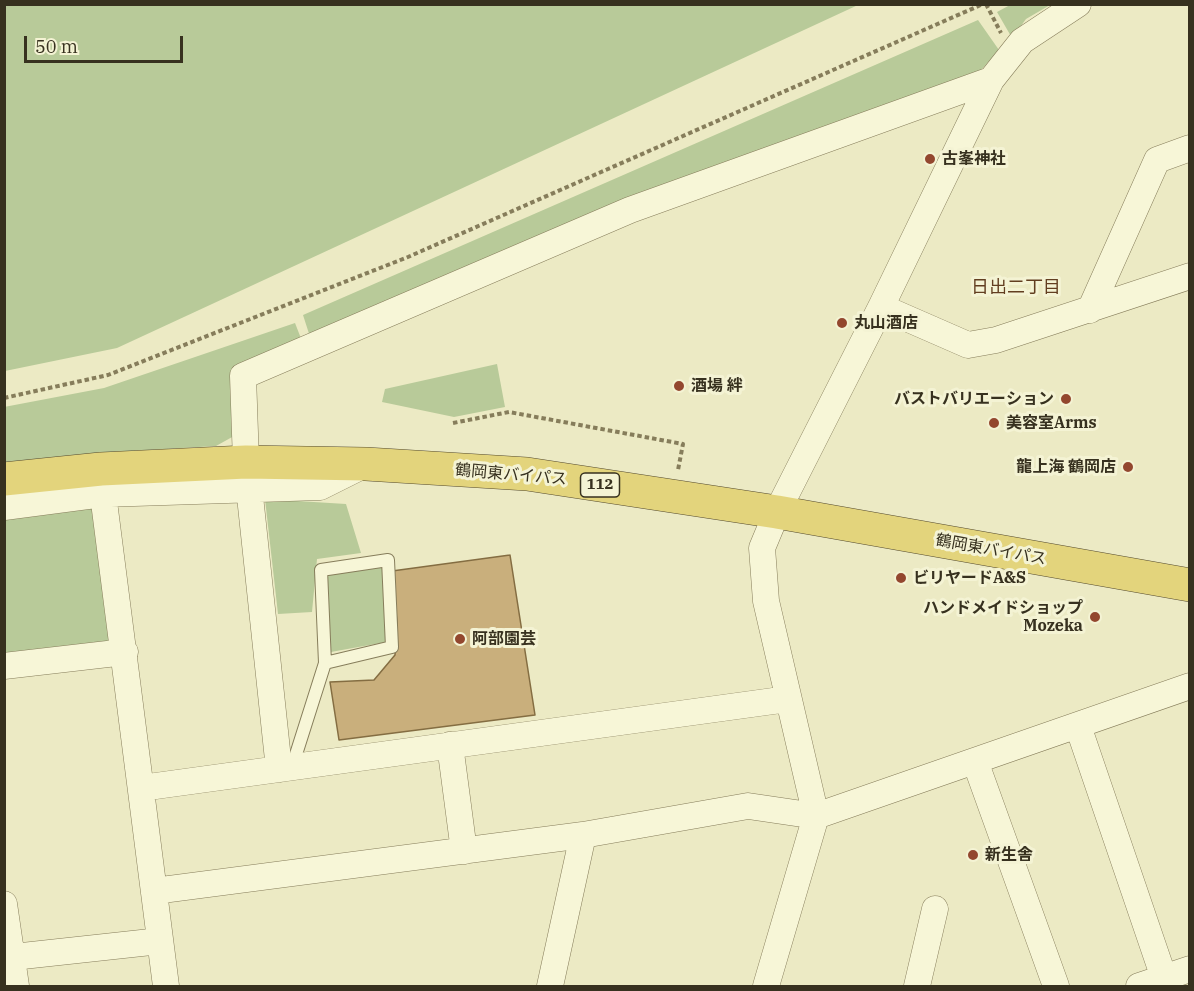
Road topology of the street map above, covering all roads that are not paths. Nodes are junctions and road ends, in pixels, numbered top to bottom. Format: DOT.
graph roads {
  1 [pos="1078,4"];
  2 [pos="991,80"];
  3 [pos="1190,148"];
  4 [pos="1190,276"];
  5 [pos="881,307"];
  6 [pos="1090,310"];
  7 [pos="247,475"];
  8 [pos="4,479"];
  9 [pos="104,494"];
  10 [pos="4,507"];
  11 [pos="777,512"];
  12 [pos="1190,585"];
  13 [pos="124,652"];
  14 [pos="326,663"];
  15 [pos="4,666"];
  16 [pos="1190,686"];
  17 [pos="788,699"];
  18 [pos="1078,726"];
  19 [pos="450,745"];
  20 [pos="975,761"];
  21 [pos="286,768"];
  22 [pos="141,788"];
  23 [pos="816,816"];
  24 [pos="583,835"];
  25 [pos="464,851"];
  26 [pos="154,891"];
  27 [pos="4,904"];
  28 [pos="935,909"];
  29 [pos="160,941"];
  30 [pos="8,958"];
  31 [pos="1190,969"];
  32 [pos="1164,978"];
  33 [pos="16,987"];
  34 [pos="166,987"];
  35 [pos="550,987"];
  36 [pos="766,987"];
  37 [pos="917,987"];
  38 [pos="1056,987"];
  39 [pos="1139,987"];
  1 -- 2 [label="street"];
  2 -- 5 [label="street"];
  2 -- 7 [label="street"];
  3 -- 6 [label="street"];
  4 -- 6 [label="street"];
  5 -- 6 [label="street"];
  5 -- 11 [label="street"];
  7 -- 8 [label="highway, 鶴岡東バイパス / 112"];
  7 -- 9 [label="street"];
  7 -- 11 [label="highway, 鶴岡東バイパス / 112"];
  7 -- 21 [label="street"];
  9 -- 10 [label="street"];
  9 -- 13 [label="street"];
  11 -- 12 [label="highway, 鶴岡東バイパス / 112"];
  11 -- 17 [label="street"];
  13 -- 15 [label="street"];
  13 -- 22 [label="street"];
  14 -- 14 [label="lane"];
  14 -- 21 [label="lane"];
  16 -- 18 [label="street"];
  17 -- 19 [label="street"];
  17 -- 23 [label="street"];
  18 -- 20 [label="street"];
  18 -- 32 [label="street"];
  19 -- 21 [label="street"];
  19 -- 25 [label="street"];
  20 -- 23 [label="street"];
  20 -- 38 [label="street"];
  21 -- 22 [label="street"];
  22 -- 26 [label="street"];
  23 -- 24 [label="street"];
  23 -- 36 [label="street"];
  24 -- 25 [label="street"];
  24 -- 35 [label="street"];
  25 -- 26 [label="street"];
  26 -- 29 [label="street"];
  27 -- 30 [label="street"];
  28 -- 37 [label="street"];
  29 -- 30 [label="street"];
  29 -- 34 [label="street"];
  30 -- 33 [label="street"];
  31 -- 32 [label="street"];
  32 -- 39 [label="street"];
}
